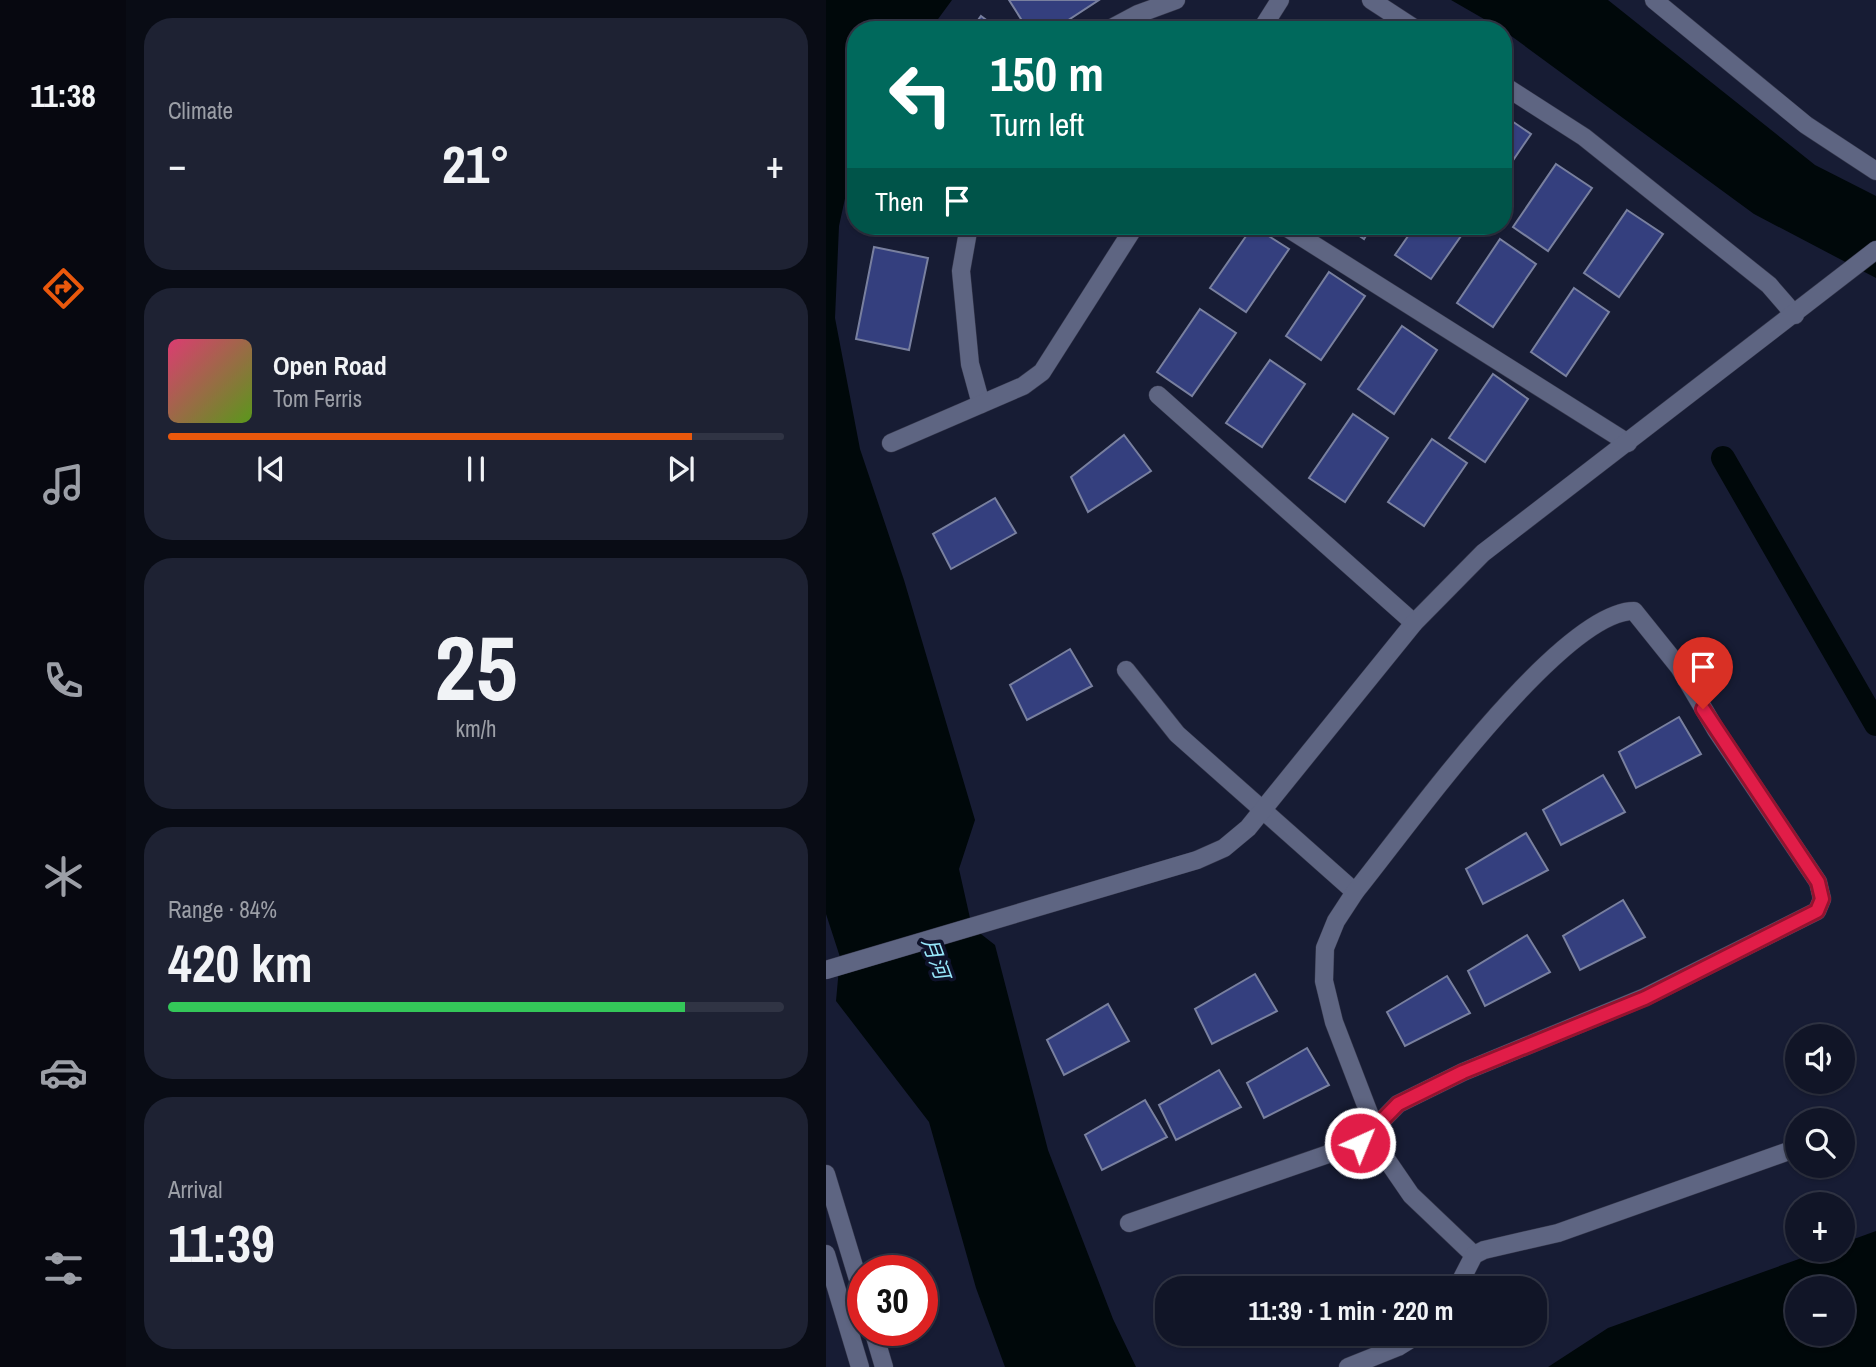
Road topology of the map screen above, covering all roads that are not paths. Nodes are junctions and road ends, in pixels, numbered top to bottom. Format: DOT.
graph roads {
  1 [pos="1176,0"];
  2 [pos="1280,0"];
  3 [pos="1371,0"];
  4 [pos="1654,0"];
  5 [pos="1125,21"];
  6 [pos="1267,21"];
  7 [pos="1403,21"];
  8 [pos="1512,91"];
  9 [pos="1876,171"];
  10 [pos="968,235"];
  11 [pos="1129,235"];
  12 [pos="1298,235"];
  13 [pos="1876,250"];
  14 [pos="1795,315"];
  15 [pos="1158,395"];
  16 [pos="981,404"];
  17 [pos="891,443"];
  18 [pos="1628,443"];
  19 [pos="1414,623"];
  20 [pos="1125,670"];
  21 [pos="1262,810"];
  22 [pos="1355,892"];
  23 [pos="826,970"];
  24 [pos="1374,1129"];
  25 [pos="1785,1152"];
  26 [pos="826,1174"];
  27 [pos="1129,1223"];
  28 [pos="826,1254"];
  29 [pos="851,1255"];
  30 [pos="1474,1255"];
  31 [pos="1463,1276"];
  32 [pos="878,1346"];
  33 [pos="1400,1346"];
  34 [pos="860,1367"];
  35 [pos="884,1367"];
  36 [pos="1348,1367"];
  1 -- 5 [label="street"];
  2 -- 6 [label="street"];
  3 -- 7 [label="street"];
  4 -- 9 [label="street"];
  8 -- 14 [label="street"];
  10 -- 16 [label="street"];
  11 -- 16 [label="street"];
  12 -- 18 [label="street"];
  13 -- 14 [label="street"];
  14 -- 18 [label="street"];
  15 -- 19 [label="street"];
  16 -- 17 [label="street"];
  18 -- 19 [label="street"];
  19 -- 21 [label="street"];
  20 -- 21 [label="street"];
  21 -- 22 [label="street"];
  21 -- 23 [label="street"];
  22 -- 24 [label="street"];
  22 -- 24 [label="street"];
  24 -- 27 [label="street"];
  24 -- 30 [label="street"];
  25 -- 30 [label="street"];
  26 -- 29 [label="street"];
  28 -- 34 [label="street"];
  30 -- 31 [label="street"];
  32 -- 35 [label="street"];
  33 -- 36 [label="street"];
}
